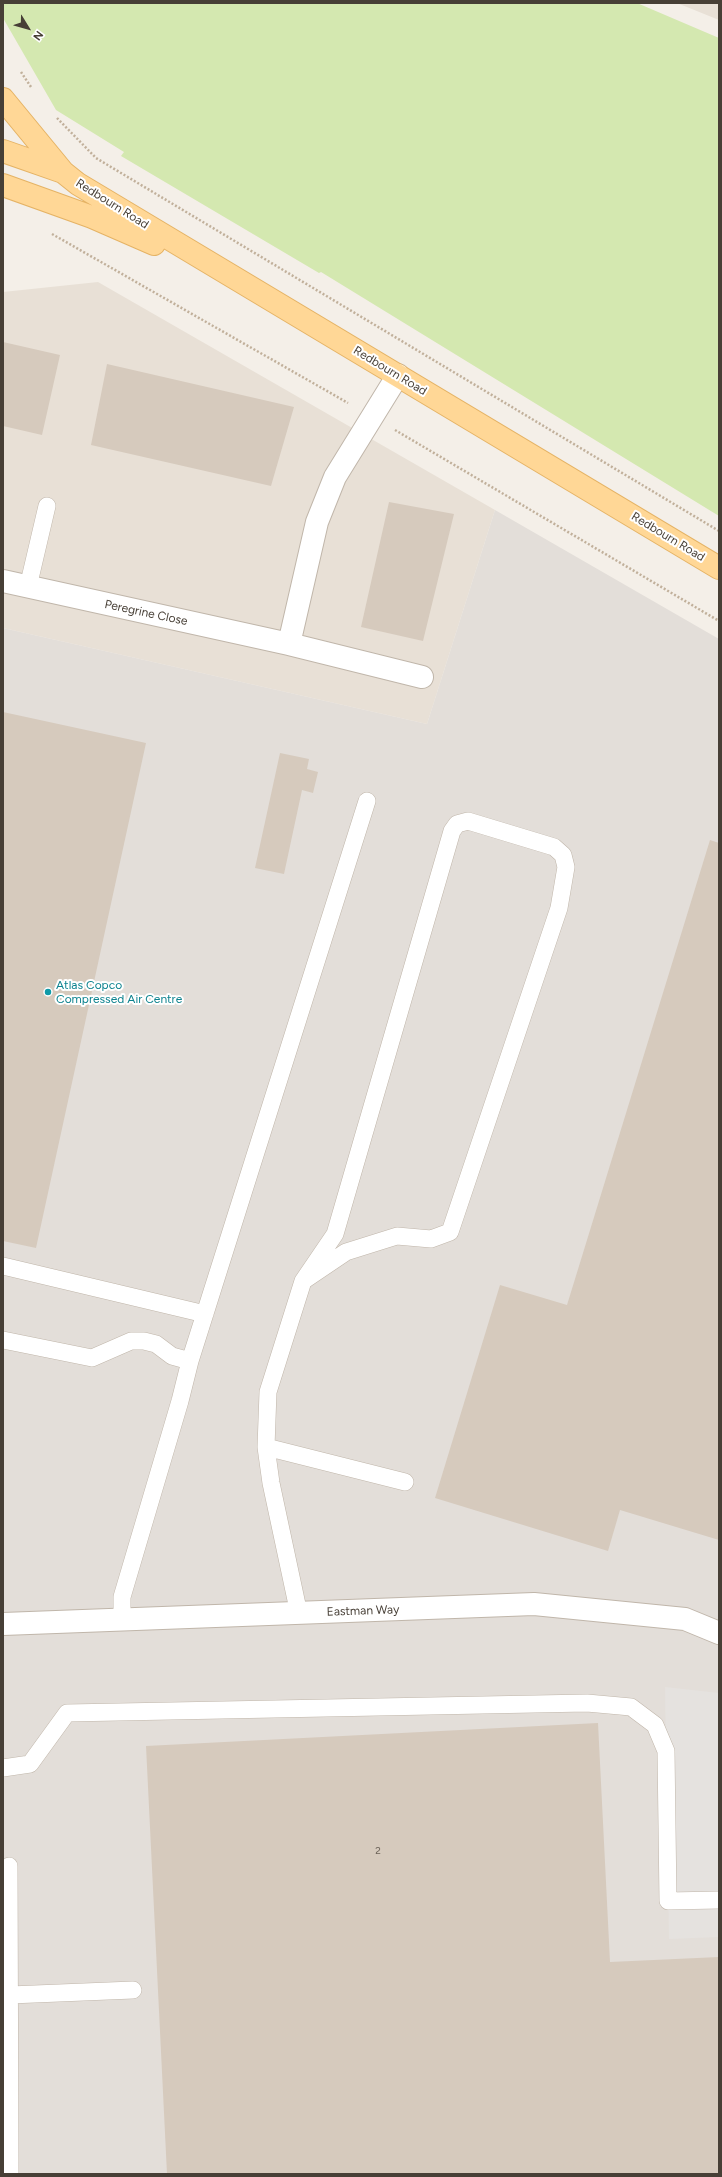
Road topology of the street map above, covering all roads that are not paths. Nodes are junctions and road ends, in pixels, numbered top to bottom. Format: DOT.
graph roads {
  1 [pos="3,99"];
  2 [pos="3,151"];
  3 [pos="62,172"];
  4 [pos="3,185"];
  5 [pos="252,288"];
  6 [pos="398,375"];
  7 [pos="47,506"];
  8 [pos="719,568"];
  9 [pos="3,581"];
  10 [pos="28,587"];
  11 [pos="290,644"];
  12 [pos="422,677"];
  13 [pos="367,801"];
  14 [pos="3,1266"];
  15 [pos="303,1281"];
  16 [pos="205,1314"];
  17 [pos="3,1340"];
  18 [pos="190,1362"];
  19 [pos="266,1447"];
  20 [pos="405,1482"];
  21 [pos="299,1614"];
  22 [pos="122,1619"];
  23 [pos="3,1624"];
  24 [pos="719,1633"];
  25 [pos="3,1768"];
  26 [pos="9,1866"];
  27 [pos="719,1900"];
  28 [pos="133,1990"];
  29 [pos="10,1995"];
  30 [pos="10,2174"];
  1 -- 3 [label="main road, Redbourn Road"];
  2 -- 3 [label="main road, Redbourn Road"];
  3 -- 5 [label="main road, Redbourn Road"];
  4 -- 5 [label="main road"];
  5 -- 6 [label="main road, Redbourn Road"];
  6 -- 8 [label="main road, Redbourn Road"];
  6 -- 11 [label="street"];
  7 -- 10 [label="lane"];
  9 -- 10 [label="street, Peregrine Close"];
  10 -- 11 [label="street, Peregrine Close"];
  11 -- 12 [label="street, Peregrine Close"];
  13 -- 16 [label="lane"];
  14 -- 16 [label="lane"];
  15 -- 15 [label="lane"];
  15 -- 19 [label="lane"];
  16 -- 18 [label="lane"];
  17 -- 18 [label="lane"];
  18 -- 22 [label="lane"];
  19 -- 20 [label="lane"];
  19 -- 21 [label="lane"];
  21 -- 22 [label="street, Eastman Way"];
  21 -- 24 [label="street, Eastman Way"];
  22 -- 23 [label="street, Eastman Way"];
  25 -- 27 [label="lane"];
  26 -- 29 [label="lane"];
  28 -- 29 [label="lane"];
  29 -- 30 [label="lane"];
}
